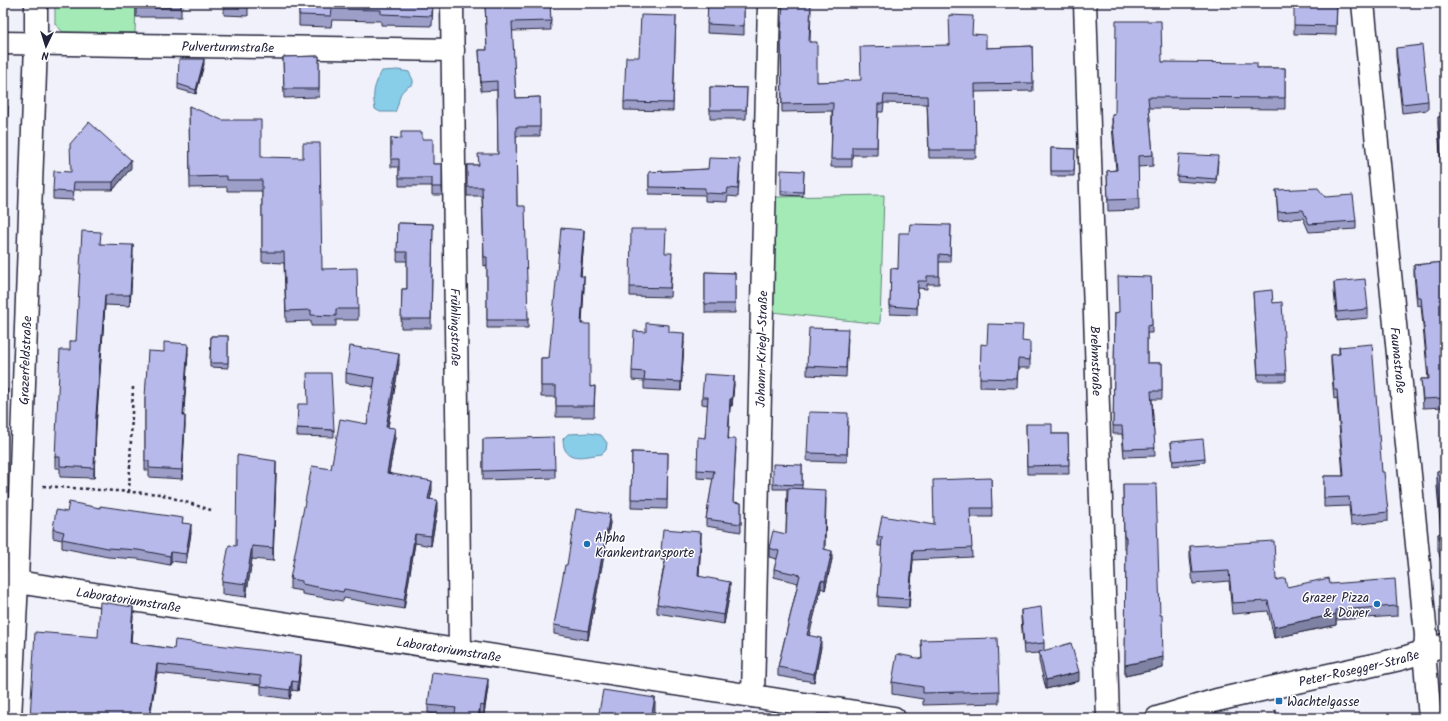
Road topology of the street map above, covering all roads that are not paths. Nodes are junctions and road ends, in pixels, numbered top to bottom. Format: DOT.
graph roads {
  1 [pos="36,3"];
  2 [pos="452,3"];
  3 [pos="769,3"];
  4 [pos="1084,3"];
  5 [pos="1363,3"];
  6 [pos="3,43"];
  7 [pos="36,44"];
  8 [pos="453,50"];
  9 [pos="10,582"];
  10 [pos="1435,648"];
  11 [pos="460,651"];
  12 [pos="753,696"];
  13 [pos="10,718"];
  14 [pos="894,718"];
  15 [pos="1108,718"];
  16 [pos="1156,718"];
  17 [pos="1430,718"];
  1 -- 7 [label="street, Grazerfeldstraße"];
  2 -- 8 [label="street, Frühlingstraße"];
  3 -- 12 [label="street, Johann-Kriegl-Straße"];
  4 -- 15 [label="street, Brehmstraße"];
  5 -- 10 [label="street, Faunastraße"];
  6 -- 7 [label="street, Pulverturmstraße"];
  7 -- 8 [label="street, Pulverturmstraße"];
  7 -- 9 [label="street, Grazerfeldstraße"];
  8 -- 11 [label="street, Frühlingstraße"];
  9 -- 11 [label="street, Laboratoriumstraße"];
  9 -- 13 [label="street, Grazerfeldstraße"];
  10 -- 16 [label="street, Peter-Rosegger-Straße"];
  10 -- 17 [label="street, Faunastraße"];
  11 -- 12 [label="street, Laboratoriumstraße"];
  12 -- 14 [label="street, Laboratoriumstraße"];
}
